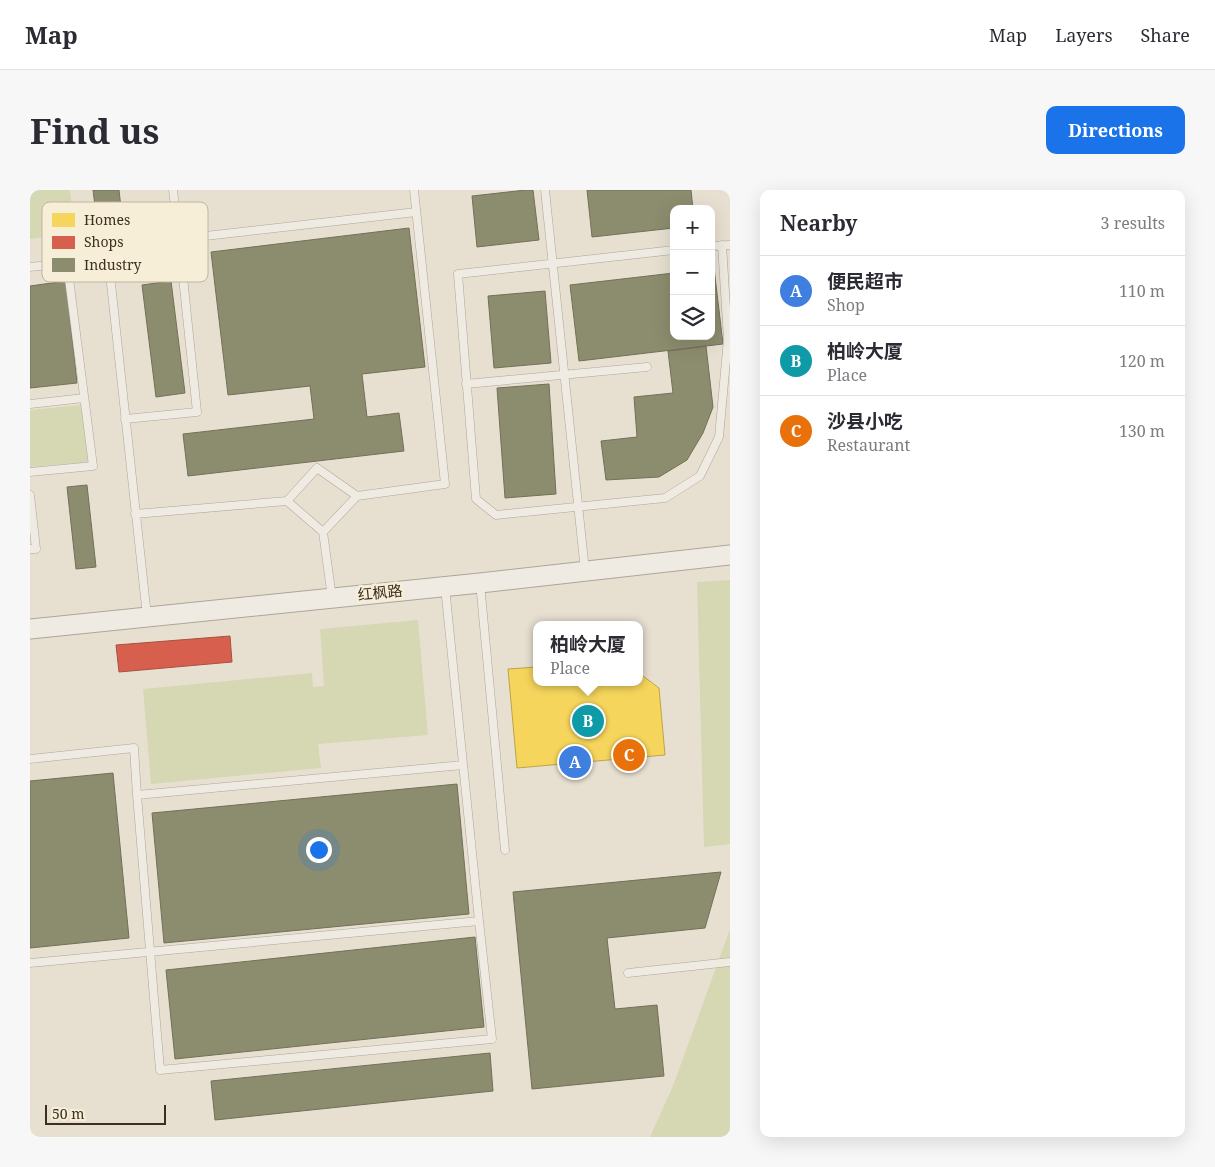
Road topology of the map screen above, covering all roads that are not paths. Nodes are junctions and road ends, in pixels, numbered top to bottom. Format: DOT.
graph roads {
  1 [pos="414,190"];
  2 [pos="545,190"];
  3 [pos="416,212"];
  4 [pos="208,236"];
  5 [pos="726,245"];
  6 [pos="670,250"];
  7 [pos="552,264"];
  8 [pos="69,282"];
  9 [pos="110,282"];
  10 [pos="183,282"];
  11 [pos="647,367"];
  12 [pos="564,375"];
  13 [pos="466,384"];
  14 [pos="84,398"];
  15 [pos="30,404"];
  16 [pos="125,419"];
  17 [pos="30,472"];
  18 [pos="30,495"];
  19 [pos="356,496"];
  20 [pos="287,501"];
  21 [pos="578,507"];
  22 [pos="136,514"];
  23 [pos="323,532"];
  24 [pos="30,549"];
  25 [pos="730,555"];
  26 [pos="585,571"];
  27 [pos="480,583"];
  28 [pos="445,586"];
  29 [pos="332,598"];
  30 [pos="147,616"];
  31 [pos="30,628"];
  32 [pos="30,759"];
  33 [pos="463,765"];
  34 [pos="137,795"];
  35 [pos="505,850"];
  36 [pos="479,921"];
  37 [pos="150,951"];
  38 [pos="730,962"];
  39 [pos="30,963"];
  40 [pos="628,973"];
  1 -- 3 [label="lane"];
  2 -- 7 [label="lane"];
  3 -- 4 [label="lane"];
  3 -- 19 [label="lane"];
  5 -- 21 [label="lane"];
  6 -- 7 [label="lane"];
  7 -- 12 [label="lane"];
  7 -- 13 [label="lane"];
  8 -- 14 [label="lane"];
  9 -- 16 [label="lane"];
  10 -- 16 [label="lane"];
  11 -- 12 [label="lane"];
  12 -- 13 [label="lane"];
  12 -- 21 [label="lane"];
  13 -- 21 [label="lane"];
  14 -- 15 [label="lane"];
  14 -- 17 [label="lane"];
  16 -- 22 [label="lane"];
  18 -- 24 [label="lane"];
  19 -- 20 [label="lane"];
  19 -- 23 [label="lane"];
  20 -- 22 [label="lane"];
  20 -- 23 [label="lane"];
  21 -- 26 [label="lane"];
  22 -- 30 [label="lane"];
  23 -- 29 [label="lane"];
  25 -- 26 [label="street, 红枫路"];
  26 -- 27 [label="street, 红枫路"];
  27 -- 28 [label="street, 红枫路"];
  27 -- 35 [label="lane"];
  28 -- 29 [label="street, 红枫路"];
  28 -- 33 [label="lane"];
  29 -- 30 [label="street, 红枫路"];
  30 -- 31 [label="street, 红枫路"];
  32 -- 34 [label="lane"];
  33 -- 34 [label="lane"];
  33 -- 36 [label="lane"];
  34 -- 37 [label="lane"];
  36 -- 37 [label="lane"];
  36 -- 37 [label="lane"];
  37 -- 39 [label="lane"];
  38 -- 40 [label="lane"];
}
